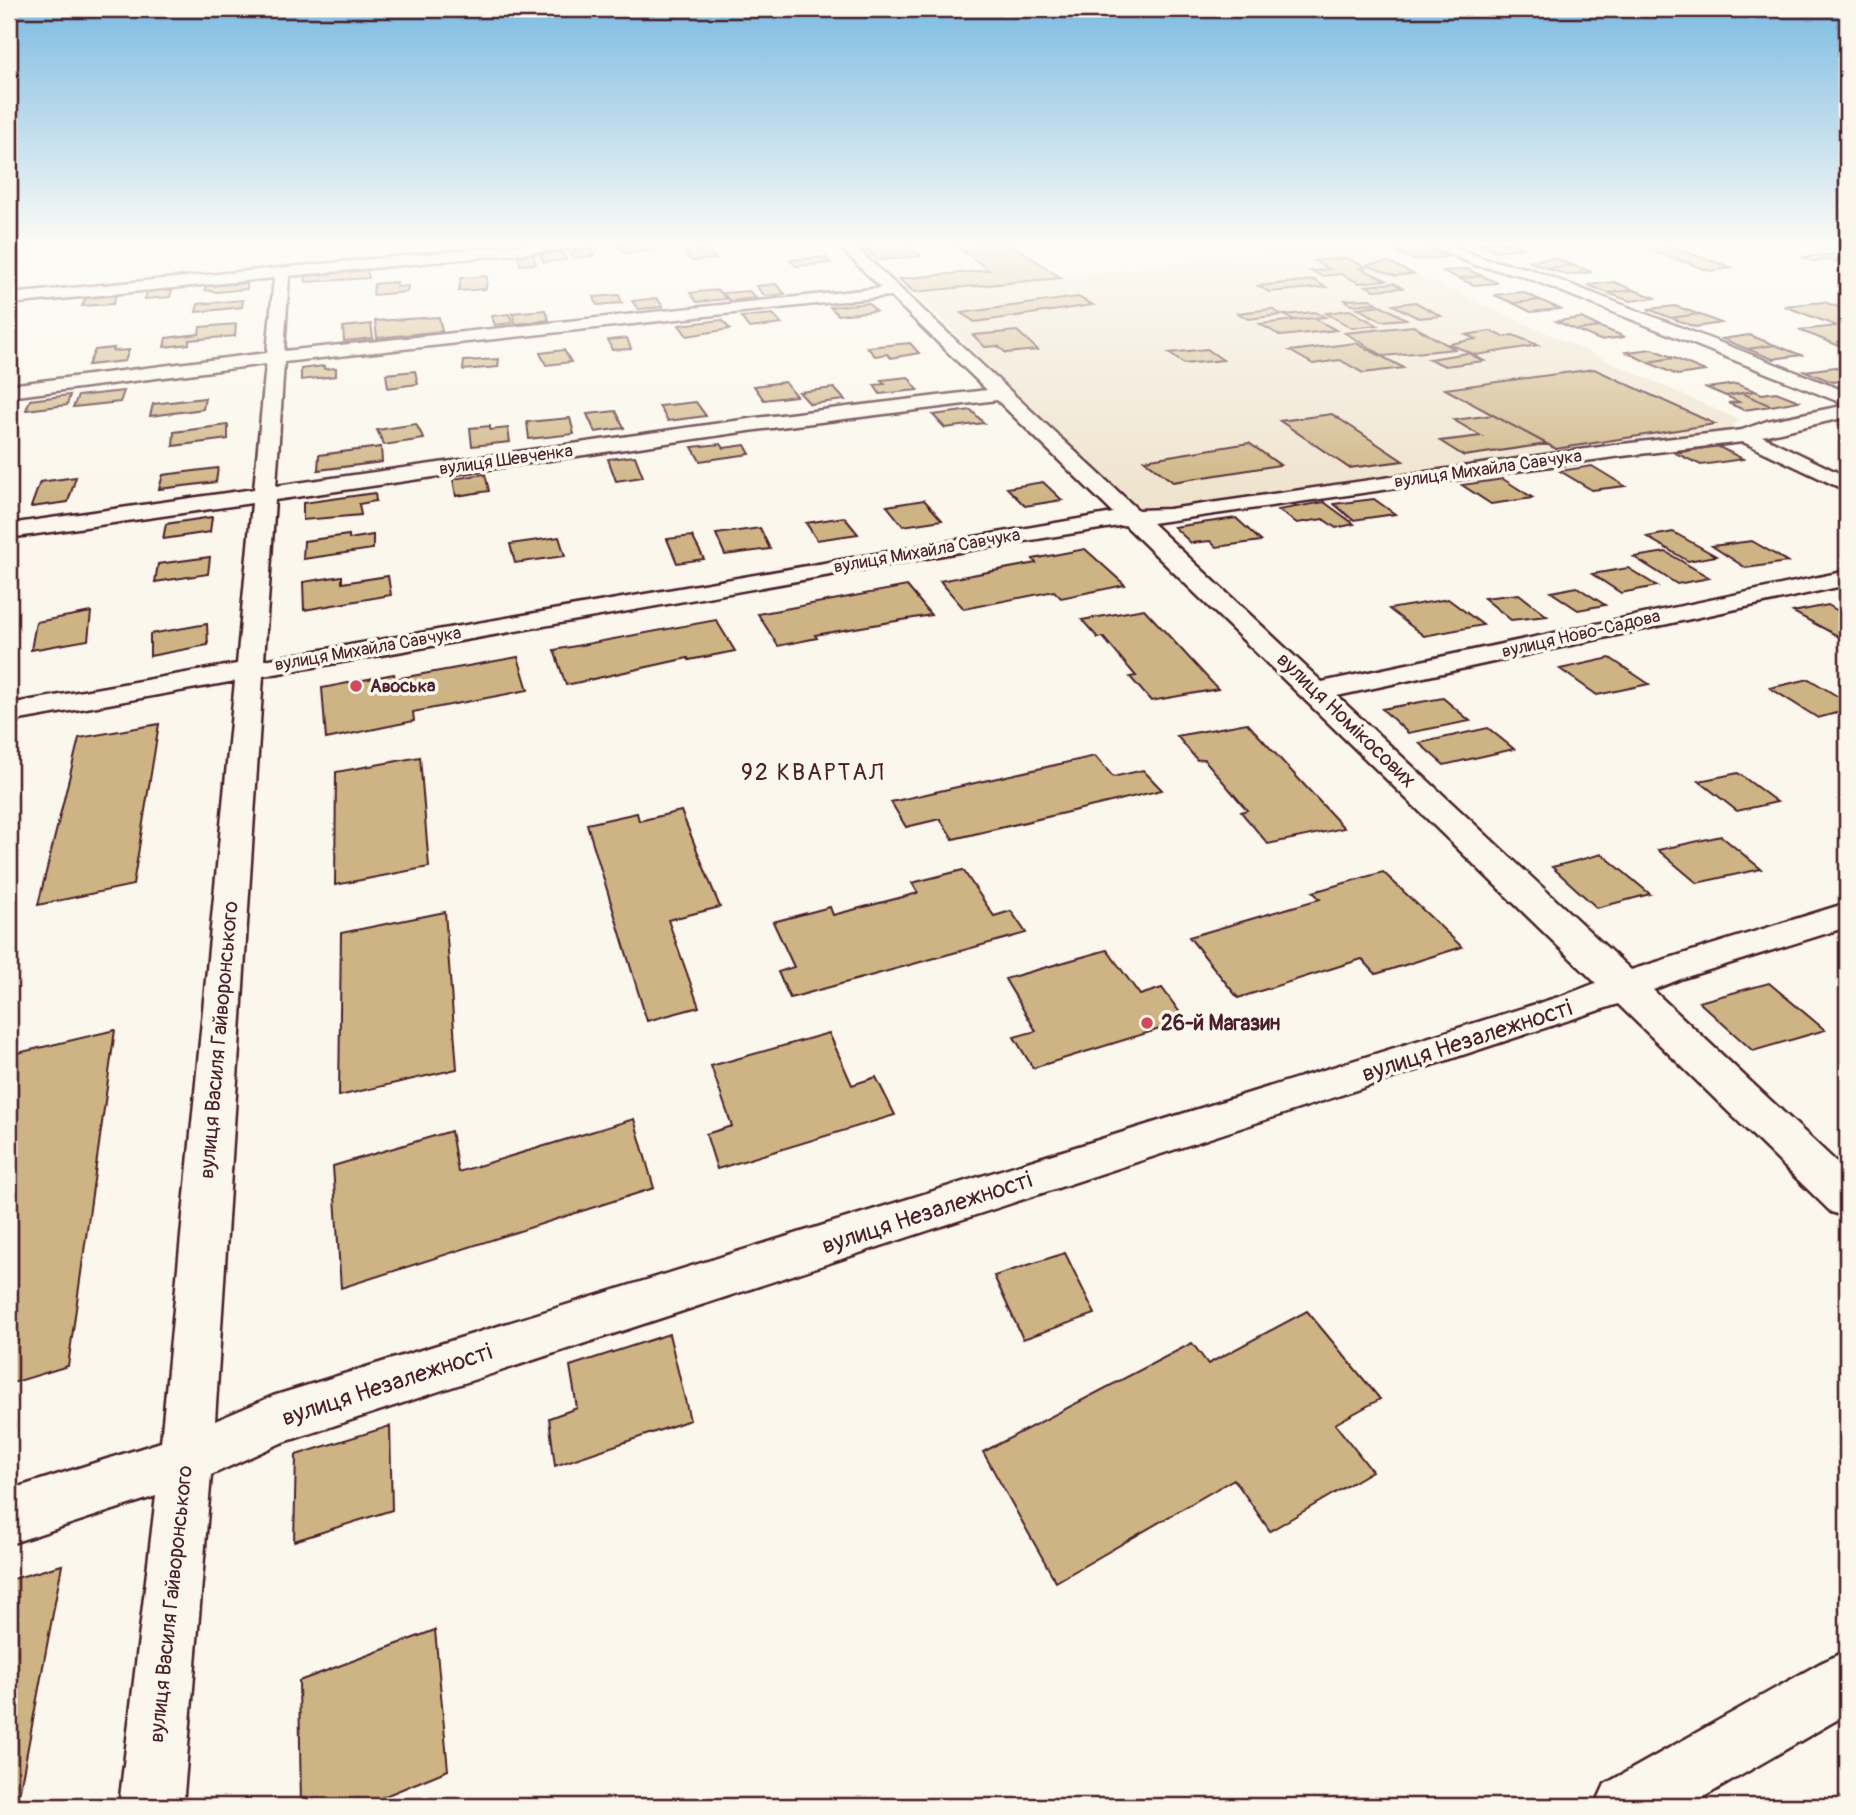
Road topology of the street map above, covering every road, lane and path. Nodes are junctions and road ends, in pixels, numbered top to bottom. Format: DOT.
graph roads {
  1 [pos="277,328"];
  2 [pos="550,328"];
  3 [pos="933,328"];
  4 [pos="1666,328"];
  5 [pos="274,358"];
  6 [pos="9,391"];
  7 [pos="1004,394"];
  8 [pos="1847,399"];
  9 [pos="1847,411"];
  10 [pos="1746,436"];
  11 [pos="1847,485"];
  12 [pos="263,494"];
  13 [pos="1133,517"];
  14 [pos="9,531"];
  15 [pos="1847,578"];
  16 [pos="248,670"];
  17 [pos="1316,692"];
  18 [pos="9,713"];
  19 [pos="1847,915"];
  20 [pos="1625,987"];
  21 [pos="1847,1199"];
  22 [pos="186,1460"];
  23 [pos="9,1517"];
  24 [pos="1847,1681"];
  25 [pos="151,1806"];
  26 [pos="1628,1806"];
  1 -- 5 [label="street, вулиця Василя Гайворонського"];
  2 -- 5 [label="street"];
  3 -- 7 [label="street, вулиця Номікосових"];
  4 -- 8 [label="street"];
  5 -- 6 [label="street"];
  5 -- 12 [label="street, вулиця Василя Гайворонського"];
  7 -- 12 [label="street, вулиця Шевченка"];
  7 -- 13 [label="street, вулиця Номікосових"];
  9 -- 10 [label="street, вулиця Михайла Савчука"];
  10 -- 11 [label="street"];
  10 -- 13 [label="street, вулиця Михайла Савчука"];
  12 -- 14 [label="street, вулиця Шевченка"];
  12 -- 16 [label="street, вулиця Василя Гайворонського"];
  13 -- 16 [label="street, вулиця Михайла Савчука"];
  13 -- 17 [label="street, вулиця Номікосових"];
  15 -- 17 [label="street, вулиця Ново-Садова"];
  16 -- 18 [label="street, вулиця Михайла Савчука"];
  16 -- 22 [label="street, вулиця Василя Гайворонського"];
  17 -- 20 [label="street, вулиця Номікосових"];
  19 -- 20 [label="street, вулиця Незалежності"];
  20 -- 21 [label="street, вулиця Номікосових"];
  20 -- 22 [label="street, вулиця Незалежності"];
  22 -- 23 [label="street, вулиця Незалежності"];
  22 -- 25 [label="street, вулиця Василя Гайворонського"];
  24 -- 26 [label="street"];
}
